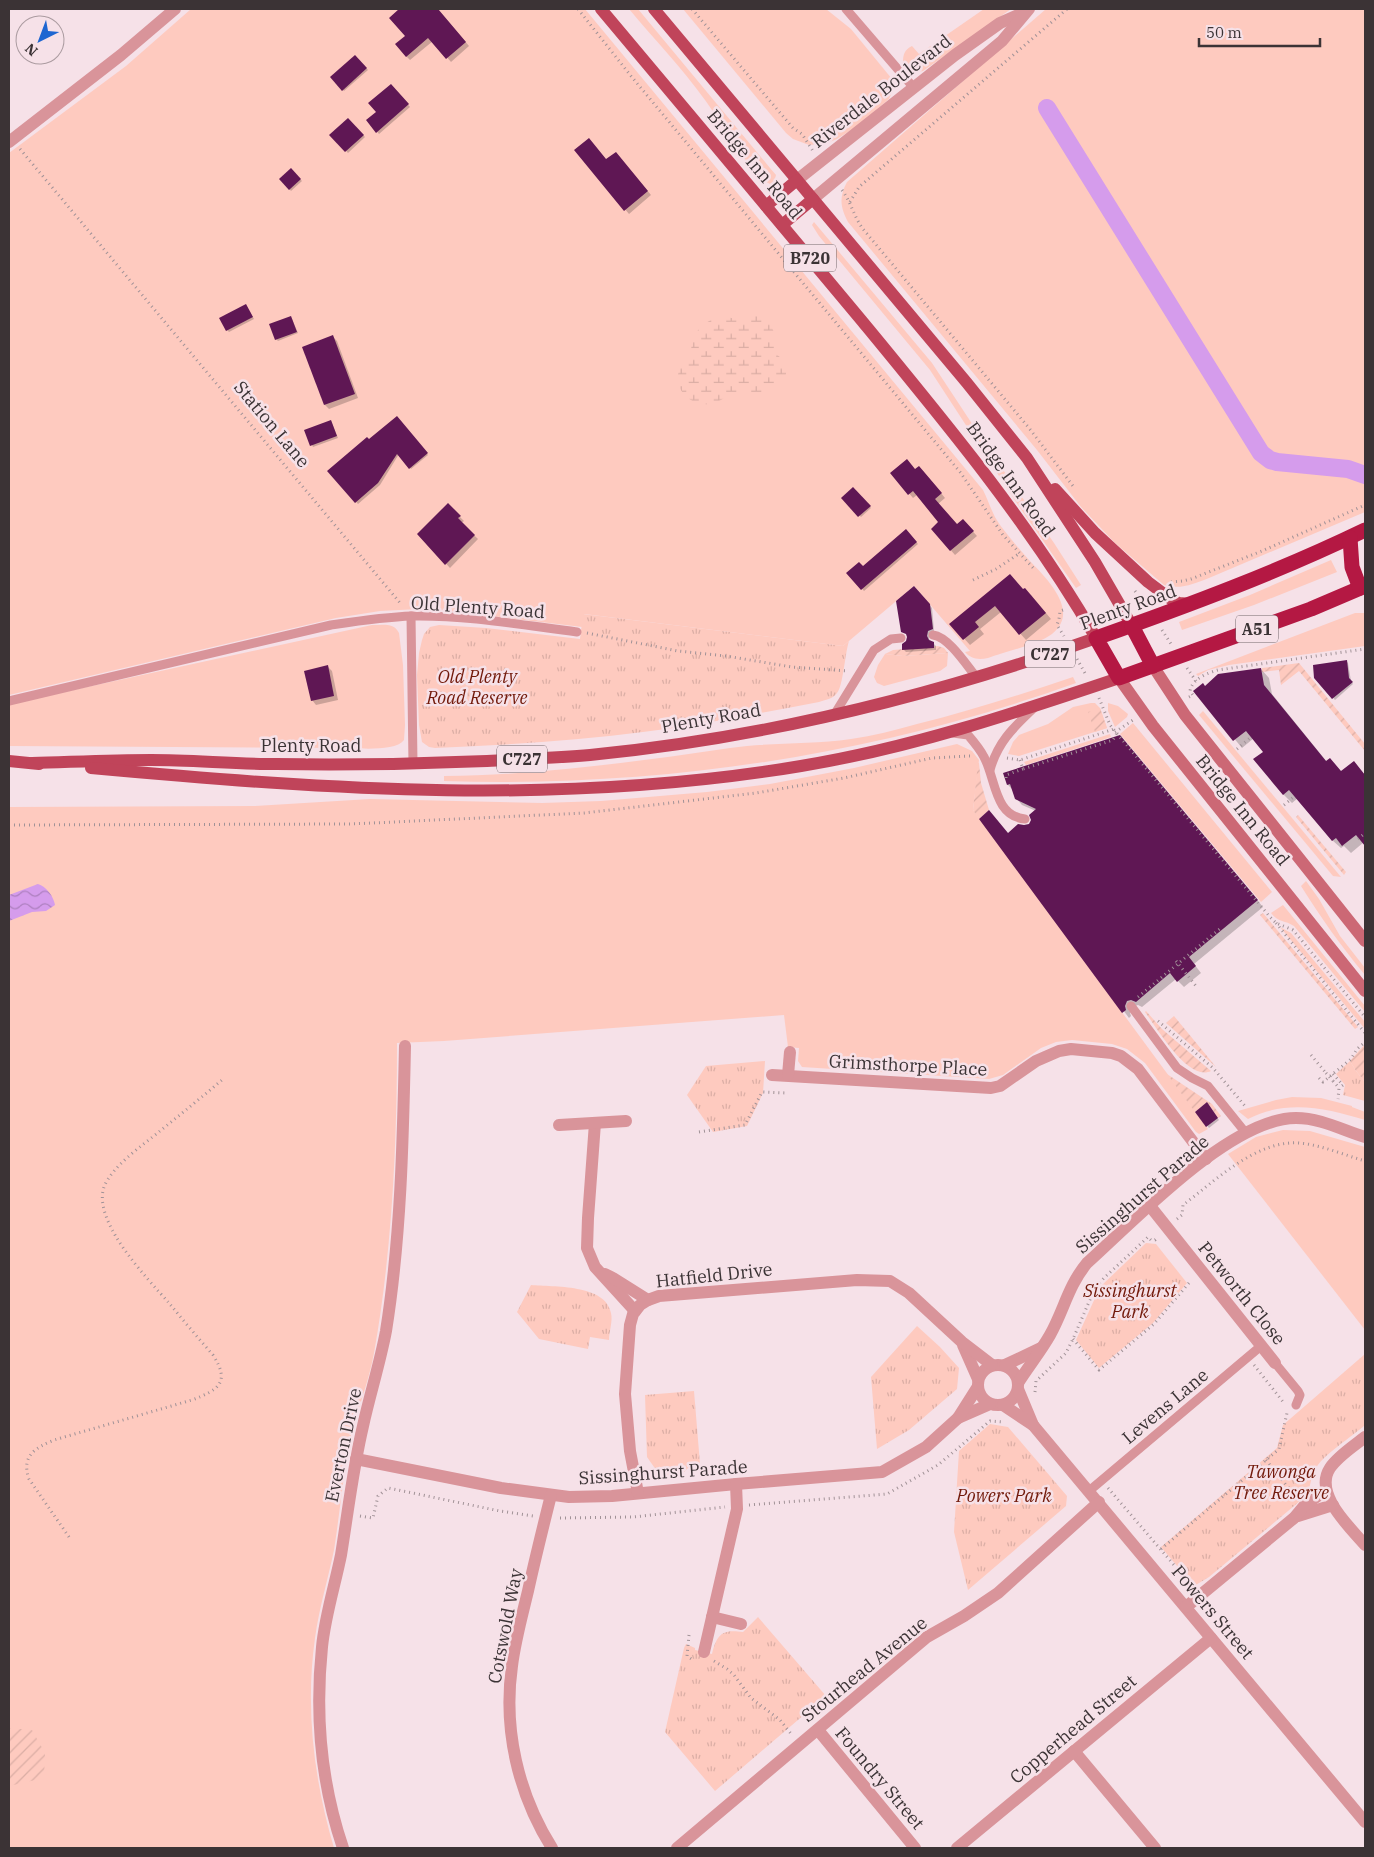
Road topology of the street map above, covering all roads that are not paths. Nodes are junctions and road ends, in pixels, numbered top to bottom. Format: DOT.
graph roads {
  1 [pos="175,9"];
  2 [pos="601,9"];
  3 [pos="654,9"];
  4 [pos="846,9"];
  5 [pos="1027,11"];
  6 [pos="914,88"];
  7 [pos="928,103"];
  8 [pos="10,140"];
  9 [pos="797,180"];
  10 [pos="813,199"];
  11 [pos="766,206"];
  12 [pos="782,225"];
  13 [pos="1027,458"];
  14 [pos="1365,530"];
  15 [pos="1350,538"];
  16 [pos="1364,590"];
  17 [pos="1195,604"];
  18 [pos="411,616"];
  19 [pos="1132,626"];
  20 [pos="577,632"];
  21 [pos="933,635"];
  22 [pos="902,638"];
  23 [pos="1096,638"];
  24 [pos="1153,666"];
  25 [pos="977,678"];
  26 [pos="1119,678"];
  27 [pos="9,700"];
  28 [pos="1035,707"];
  29 [pos="834,715"];
  30 [pos="949,733"];
  31 [pos="9,761"];
  32 [pos="32,763"];
  33 [pos="413,764"];
  34 [pos="990,770"];
  35 [pos="1025,818"];
  36 [pos="1365,942"];
  37 [pos="1365,991"];
  38 [pos="1131,1006"];
  39 [pos="405,1046"];
  40 [pos="790,1052"];
  41 [pos="772,1075"];
  42 [pos="788,1076"];
  43 [pos="626,1121"];
  44 [pos="595,1123"];
  45 [pos="559,1125"];
  46 [pos="1244,1132"];
  47 [pos="1365,1137"];
  48 [pos="1206,1159"];
  49 [pos="1150,1206"];
  50 [pos="601,1273"];
  51 [pos="648,1300"];
  52 [pos="636,1311"];
  53 [pos="962,1342"];
  54 [pos="1261,1346"];
  55 [pos="1041,1348"];
  56 [pos="1275,1363"];
  57 [pos="999,1365"];
  58 [pos="978,1383"];
  59 [pos="1018,1386"];
  60 [pos="996,1404"];
  61 [pos="1296,1405"];
  62 [pos="958,1418"];
  63 [pos="1033,1425"];
  64 [pos="1365,1437"];
  65 [pos="356,1459"];
  66 [pos="736,1484"];
  67 [pos="1326,1490"];
  68 [pos="1089,1491"];
  69 [pos="638,1493"];
  70 [pos="551,1495"];
  71 [pos="1099,1502"];
  72 [pos="1332,1505"];
  73 [pos="1294,1518"];
  74 [pos="1365,1545"];
  75 [pos="1186,1607"];
  76 [pos="712,1617"];
  77 [pos="742,1624"];
  78 [pos="1212,1638"];
  79 [pos="704,1657"];
  80 [pos="818,1730"];
  81 [pos="1074,1751"];
  82 [pos="1365,1822"];
  83 [pos="343,1848"];
  84 [pos="552,1848"];
  85 [pos="677,1848"];
  86 [pos="915,1848"];
  87 [pos="957,1848"];
  88 [pos="1155,1848"];
  1 -- 8 [label="street"];
  2 -- 11 [label="main road, Bridge Inn Road / B720"];
  3 -- 9 [label="main road, Bridge Inn Road / B720"];
  4 -- 6 [label="lane"];
  5 -- 6 [label="street, Riverdale Boulevard"];
  5 -- 7 [label="street, Riverdale Boulevard"];
  6 -- 7 [label="street"];
  6 -- 9 [label="street, Riverdale Boulevard"];
  7 -- 10 [label="street, Riverdale Boulevard"];
  9 -- 10 [label="main road, Bridge Inn Road / B720"];
  9 -- 11 [label="main road, Riverdale Boulevard"];
  10 -- 12 [label="main road, Riverdale Boulevard"];
  10 -- 13 [label="main road, Bridge Inn Road / B720"];
  11 -- 12 [label="main road, Bridge Inn Road / B720"];
  12 -- 23 [label="main road, Bridge Inn Road / B720"];
  13 -- 17 [label="main road"];
  13 -- 19 [label="main road, Bridge Inn Road / B720"];
  14 -- 15 [label="highway, Plenty Road"];
  15 -- 16 [label="highway"];
  15 -- 17 [label="highway, Plenty Road"];
  16 -- 24 [label="highway, Plenty Road / A51"];
  17 -- 19 [label="highway, Plenty Road"];
  18 -- 20 [label="lane, Old Plenty Road"];
  18 -- 27 [label="lane, Old Plenty Road"];
  18 -- 33 [label="lane"];
  19 -- 23 [label="highway, Plenty Road"];
  19 -- 24 [label="highway, Bridge Inn Road / B720"];
  21 -- 25 [label="lane"];
  22 -- 29 [label="lane"];
  23 -- 25 [label="main road, Plenty Road / C727"];
  23 -- 26 [label="highway, Bridge Inn Road / B720"];
  24 -- 26 [label="highway, Plenty Road / A51"];
  24 -- 36 [label="main road, Bridge Inn Road"];
  25 -- 29 [label="main road, Plenty Road / C727"];
  26 -- 28 [label="main road, Plenty Road / C727"];
  26 -- 37 [label="main road, Bridge Inn Road"];
  28 -- 30 [label="main road, Plenty Road / C727"];
  28 -- 34 [label="lane"];
  29 -- 33 [label="main road, Plenty Road / C727"];
  30 -- 32 [label="main road, Plenty Road / C727"];
  30 -- 34 [label="lane"];
  31 -- 32 [label="main road, Plenty Road / C727"];
  32 -- 33 [label="main road, Plenty Road / C727"];
  34 -- 35 [label="lane"];
  38 -- 46 [label="lane"];
  39 -- 65 [label="street, Everton Drive"];
  40 -- 42 [label="street"];
  41 -- 42 [label="street, Grimsthorpe Place"];
  42 -- 48 [label="street, Grimsthorpe Place"];
  43 -- 44 [label="street"];
  44 -- 45 [label="street"];
  44 -- 50 [label="street"];
  46 -- 47 [label="street, Sissinghurst Parade"];
  46 -- 48 [label="street, Sissinghurst Parade"];
  48 -- 49 [label="street, Sissinghurst Parade"];
  49 -- 54 [label="street, Petworth Close"];
  49 -- 55 [label="street, Sissinghurst Parade"];
  50 -- 51 [label="street"];
  50 -- 52 [label="street"];
  51 -- 52 [label="street, Hatfield Drive"];
  51 -- 53 [label="street, Hatfield Drive"];
  52 -- 69 [label="street"];
  53 -- 57 [label="street, Hatfield Drive"];
  53 -- 58 [label="street, Hatfield Drive"];
  54 -- 56 [label="street, Petworth Close"];
  54 -- 68 [label="lane, Levens Lane"];
  55 -- 57 [label="street"];
  55 -- 59 [label="street, Sissinghurst Parade"];
  56 -- 61 [label="lane, Petworth Close"];
  57 -- 58 [label="street"];
  57 -- 59 [label="street"];
  58 -- 60 [label="street"];
  58 -- 62 [label="street, Sissinghurst Parade"];
  59 -- 60 [label="street"];
  59 -- 63 [label="street, Powers Street"];
  60 -- 62 [label="street, Sissinghurst Parade"];
  60 -- 63 [label="street, Powers Street"];
  62 -- 66 [label="street, Sissinghurst Parade"];
  63 -- 68 [label="street, Powers Street"];
  64 -- 67 [label="street"];
  65 -- 70 [label="street, Sissinghurst Parade"];
  65 -- 83 [label="street, Everton Drive"];
  66 -- 69 [label="street, Sissinghurst Parade"];
  66 -- 76 [label="street"];
  67 -- 72 [label="street"];
  67 -- 73 [label="street"];
  68 -- 71 [label="street, Powers Street"];
  69 -- 70 [label="street, Sissinghurst Parade"];
  70 -- 84 [label="street, Cotswold Way"];
  71 -- 75 [label="street, Powers Street"];
  71 -- 80 [label="street, Stourhead Avenue"];
  72 -- 73 [label="street"];
  72 -- 74 [label="street"];
  73 -- 75 [label="street"];
  75 -- 78 [label="street, Powers Street"];
  76 -- 77 [label="street"];
  76 -- 79 [label="street"];
  78 -- 81 [label="street, Copperhead Street"];
  78 -- 82 [label="street, Powers Street"];
  80 -- 85 [label="street, Stourhead Avenue"];
  80 -- 86 [label="street, Foundry Street"];
  81 -- 87 [label="street, Copperhead Street"];
  81 -- 88 [label="street"];
}
